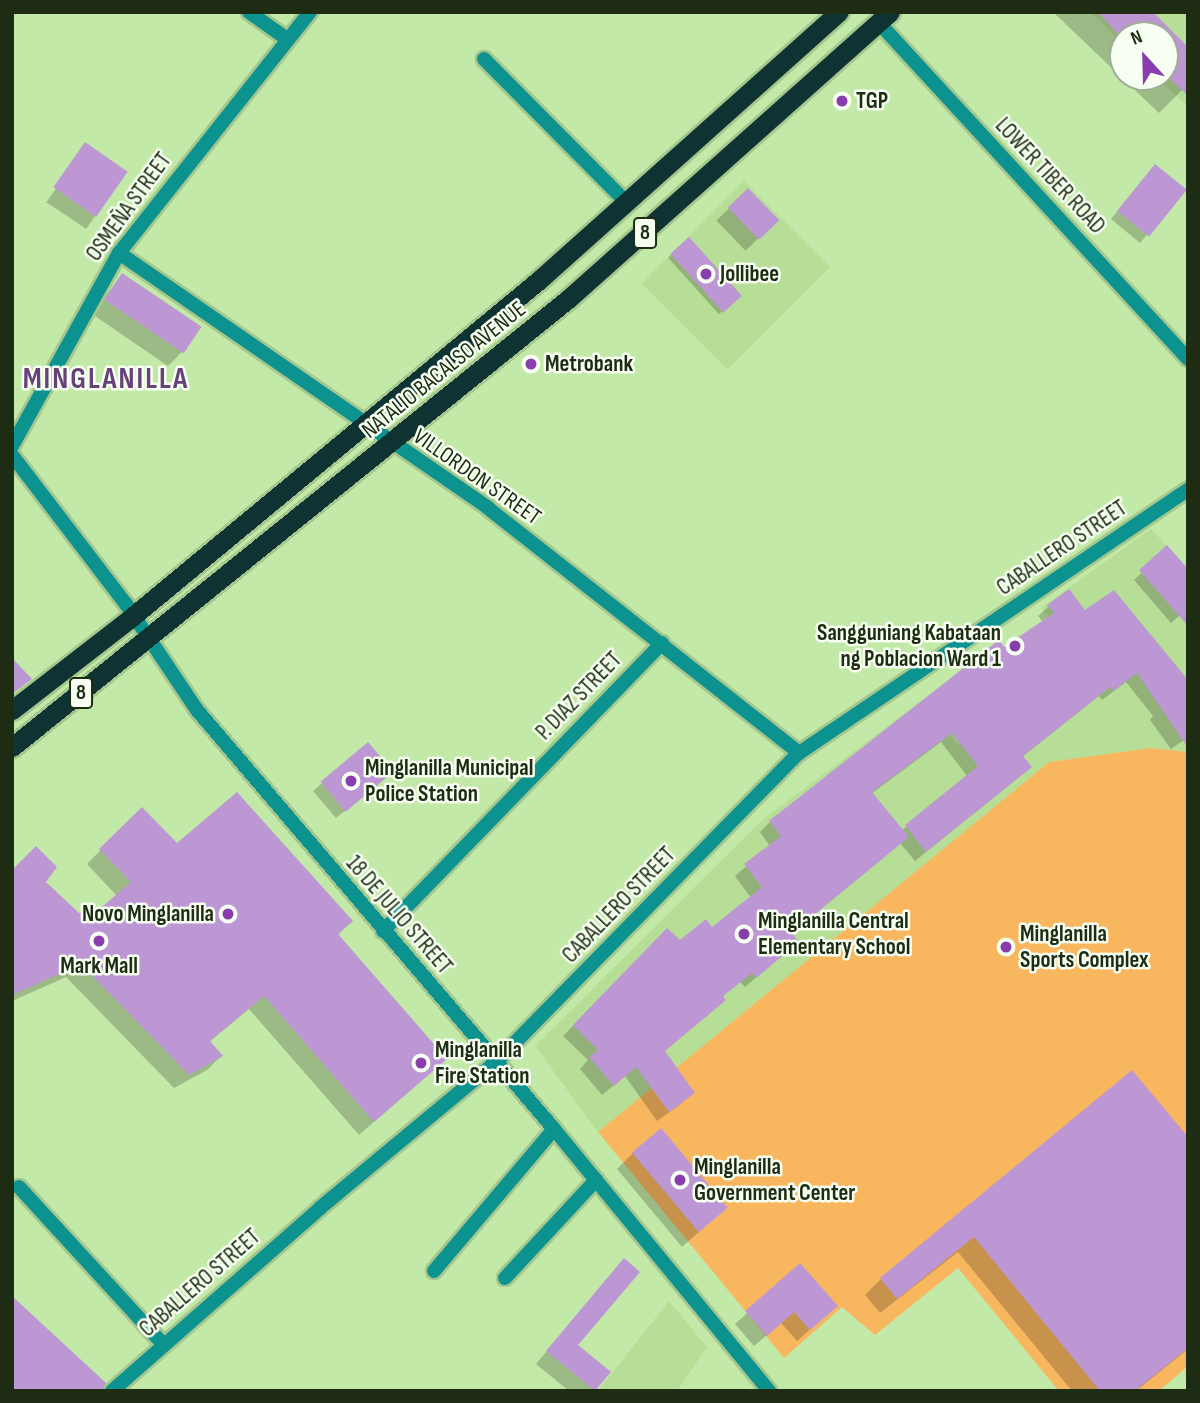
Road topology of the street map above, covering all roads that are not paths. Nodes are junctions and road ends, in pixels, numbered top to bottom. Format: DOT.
graph roads {
  1 [pos="249,12"];
  2 [pos="310,12"];
  3 [pos="839,12"];
  4 [pos="885,17"];
  5 [pos="287,39"];
  6 [pos="484,59"];
  7 [pos="627,202"];
  8 [pos="119,253"];
  9 [pos="1188,359"];
  10 [pos="365,424"];
  11 [pos="392,445"];
  12 [pos="12,446"];
  13 [pos="12,455"];
  14 [pos="1188,490"];
  15 [pos="134,616"];
  16 [pos="150,639"];
  17 [pos="662,643"];
  18 [pos="12,710"];
  19 [pos="12,747"];
  20 [pos="799,753"];
  21 [pos="383,931"];
  22 [pos="496,1062"];
  23 [pos="554,1129"];
  24 [pos="596,1180"];
  25 [pos="19,1187"];
  26 [pos="434,1271"];
  27 [pos="505,1278"];
  28 [pos="164,1345"];
  29 [pos="112,1391"];
  30 [pos="769,1391"];
  1 -- 5 [label="street"];
  2 -- 5 [label="street, OSMEÑA STREET"];
  3 -- 7 [label="highway, NATALIO BACALSO AVENUE / 8"];
  4 -- 9 [label="street, LOWER TIBER ROAD"];
  4 -- 11 [label="highway, NATALIO BACALSO AVENUE / 8"];
  5 -- 8 [label="street, OSMEÑA STREET"];
  6 -- 7 [label="street"];
  7 -- 10 [label="highway, NATALIO BACALSO AVENUE / 8"];
  8 -- 10 [label="street, VILLORDON STREET"];
  8 -- 12 [label="street, OSMEÑA STREET"];
  10 -- 11 [label="street, VILLORDON STREET"];
  10 -- 15 [label="highway, NATALIO BACALSO AVENUE / 8"];
  11 -- 16 [label="highway, NATALIO BACALSO AVENUE / 8"];
  11 -- 17 [label="street, VILLORDON STREET"];
  13 -- 15 [label="street, 18 DE JULIO STREET"];
  14 -- 20 [label="street, CABALLERO STREET"];
  15 -- 16 [label="street, 18 DE JULIO STREET"];
  15 -- 18 [label="highway, NATALIO BACALSO AVENUE / 8"];
  16 -- 19 [label="highway, NATALIO BACALSO AVENUE / 8"];
  16 -- 21 [label="street, 18 DE JULIO STREET"];
  17 -- 20 [label="street, VILLORDON STREET"];
  17 -- 21 [label="street, P. DIAZ STREET"];
  20 -- 22 [label="street, CABALLERO STREET"];
  21 -- 22 [label="street, 18 DE JULIO STREET"];
  22 -- 23 [label="street, 18 DE JULIO STREET"];
  22 -- 28 [label="street, CABALLERO STREET"];
  23 -- 24 [label="street, 18 DE JULIO STREET"];
  23 -- 26 [label="street"];
  24 -- 27 [label="street"];
  24 -- 30 [label="street, 18 DE JULIO STREET"];
  25 -- 28 [label="street"];
  28 -- 29 [label="street, CABALLERO STREET"];
}
